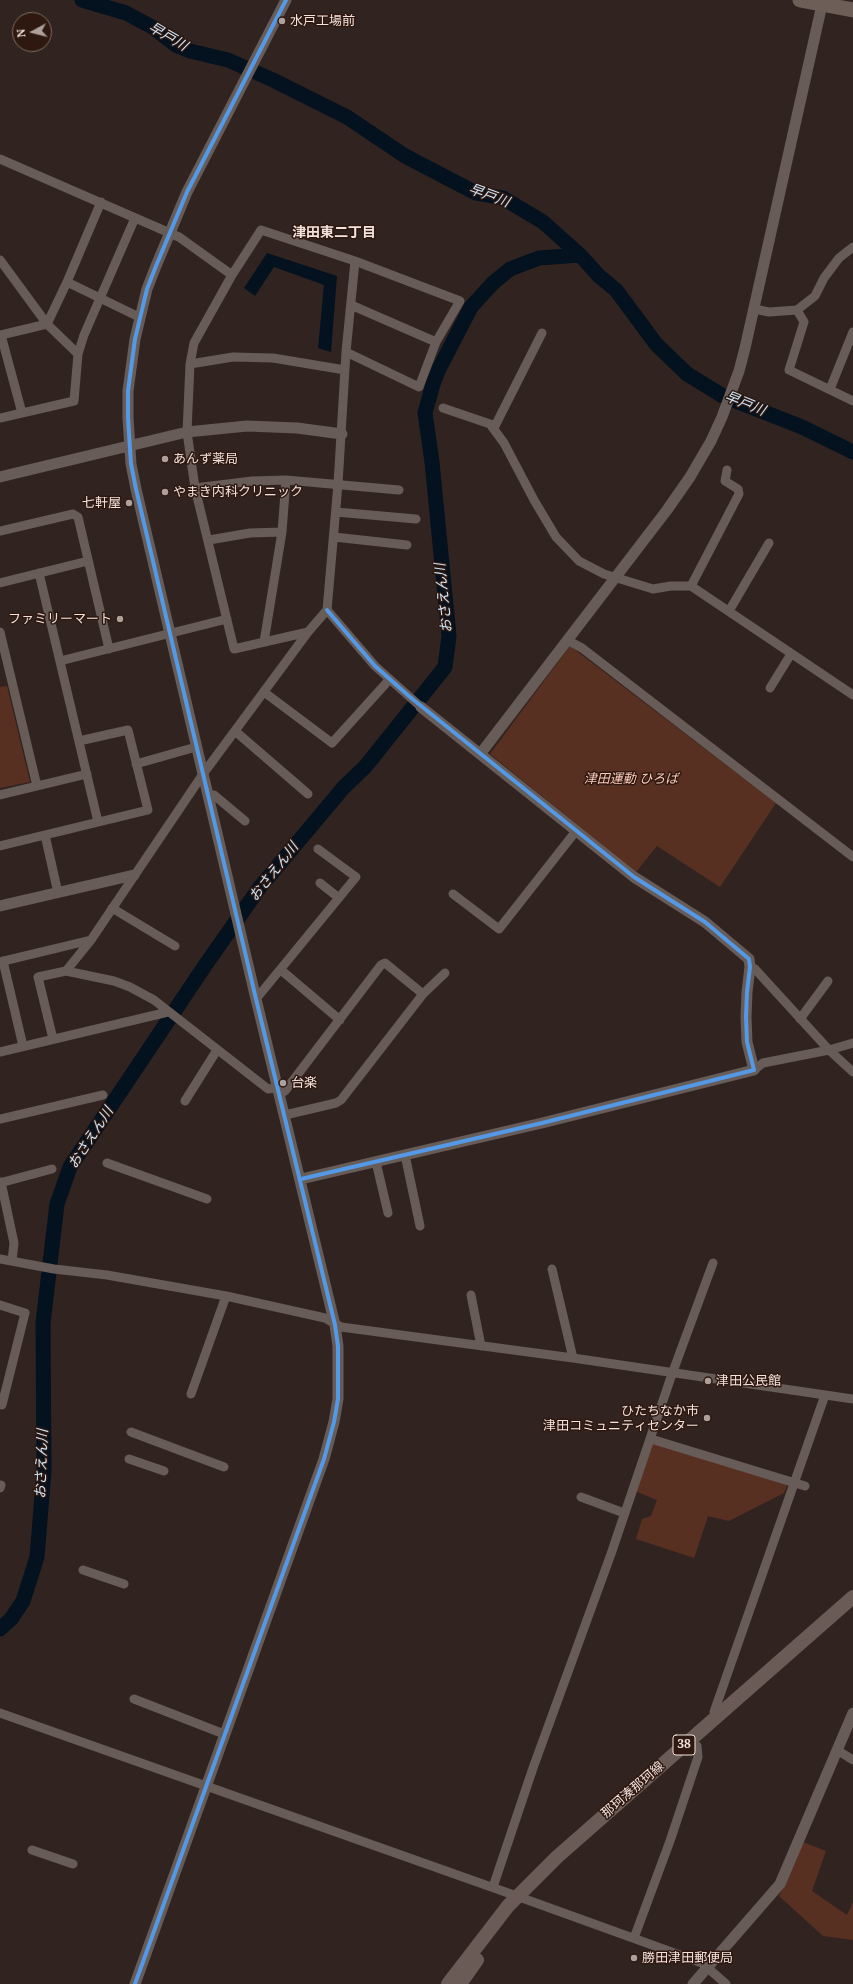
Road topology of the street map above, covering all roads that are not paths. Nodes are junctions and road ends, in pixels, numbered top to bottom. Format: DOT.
graph roads {
  1 [pos="286,0"];
  2 [pos="800,0"];
  3 [pos="823,2"];
  4 [pos="853,10"];
  5 [pos="0,159"];
  6 [pos="101,202"];
  7 [pos="135,218"];
  8 [pos="169,233"];
  9 [pos="853,247"];
  10 [pos="0,260"];
  11 [pos="355,261"];
  12 [pos="4,272"];
  13 [pos="232,275"];
  14 [pos="67,282"];
  15 [pos="100,299"];
  16 [pos="351,305"];
  17 [pos="754,309"];
  18 [pos="797,310"];
  19 [pos="140,317"];
  20 [pos="47,324"];
  21 [pos="853,332"];
  22 [pos="542,333"];
  23 [pos="436,342"];
  24 [pos="346,352"];
  25 [pos="78,354"];
  26 [pos="190,364"];
  27 [pos="345,370"];
  28 [pos="830,389"];
  29 [pos="853,401"];
  30 [pos="443,408"];
  31 [pos="22,413"];
  32 [pos="0,418"];
  33 [pos="494,428"];
  34 [pos="188,432"];
  35 [pos="342,434"];
  36 [pos="130,445"];
  37 [pos="727,470"];
  38 [pos="0,477"];
  39 [pos="286,480"];
  40 [pos="338,484"];
  41 [pos="196,488"];
  42 [pos="399,490"];
  43 [pos="336,512"];
  44 [pos="416,519"];
  45 [pos="0,531"];
  46 [pos="282,532"];
  47 [pos="334,537"];
  48 [pos="209,540"];
  49 [pos="769,543"];
  50 [pos="407,545"];
  51 [pos="88,561"];
  52 [pos="39,573"];
  53 [pos="616,578"];
  54 [pos="0,582"];
  55 [pos="691,586"];
  56 [pos="327,610"];
  57 [pos="729,610"];
  58 [pos="227,620"];
  59 [pos="0,632"];
  60 [pos="308,632"];
  61 [pos="170,634"];
  62 [pos="567,640"];
  63 [pos="264,642"];
  64 [pos="109,649"];
  65 [pos="791,654"];
  66 [pos="60,661"];
  67 [pos="389,680"];
  68 [pos="770,688"];
  69 [pos="264,692"];
  70 [pos="853,695"];
  71 [pos="421,707"];
  72 [pos="235,731"];
  73 [pos="79,740"];
  74 [pos="196,747"];
  75 [pos="481,753"];
  76 [pos="136,764"];
  77 [pos="87,774"];
  78 [pos="203,774"];
  79 [pos="37,786"];
  80 [pos="308,794"];
  81 [pos="0,795"];
  82 [pos="209,796"];
  83 [pos="245,821"];
  84 [pos="98,822"];
  85 [pos="576,831"];
  86 [pos="45,835"];
  87 [pos="0,846"];
  88 [pos="318,849"];
  89 [pos="853,857"];
  90 [pos="134,875"];
  91 [pos="320,884"];
  92 [pos="58,893"];
  93 [pos="453,894"];
  94 [pos="339,898"];
  95 [pos="0,906"];
  96 [pos="112,908"];
  97 [pos="91,940"];
  98 [pos="175,946"];
  99 [pos="1,962"];
  100 [pos="750,967"];
  101 [pos="280,970"];
  102 [pos="66,971"];
  103 [pos="444,973"];
  104 [pos="828,981"];
  105 [pos="423,994"];
  106 [pos="256,999"];
  107 [pos="168,1012"];
  108 [pos="800,1019"];
  109 [pos="340,1020"];
  110 [pos="53,1039"];
  111 [pos="853,1044"];
  112 [pos="23,1046"];
  113 [pos="217,1050"];
  114 [pos="829,1050"];
  115 [pos="0,1052"];
  116 [pos="754,1070"];
  117 [pos="853,1072"];
  118 [pos="279,1091"];
  119 [pos="103,1095"];
  120 [pos="185,1101"];
  121 [pos="285,1115"];
  122 [pos="0,1119"];
  123 [pos="404,1155"];
  124 [pos="376,1162"];
  125 [pos="106,1163"];
  126 [pos="52,1169"];
  127 [pos="301,1178"];
  128 [pos="0,1182"];
  129 [pos="207,1199"];
  130 [pos="388,1213"];
  131 [pos="420,1226"];
  132 [pos="0,1259"];
  133 [pos="12,1261"];
  134 [pos="713,1263"];
  135 [pos="552,1269"];
  136 [pos="226,1296"];
  137 [pos="471,1296"];
  138 [pos="0,1305"];
  139 [pos="335,1325"];
  140 [pos="481,1346"];
  141 [pos="573,1358"];
  142 [pos="672,1374"];
  143 [pos="191,1394"];
  144 [pos="825,1395"];
  145 [pos="853,1399"];
  146 [pos="2,1405"];
  147 [pos="131,1432"];
  148 [pos="651,1439"];
  149 [pos="129,1459"];
  150 [pos="224,1467"];
  151 [pos="164,1471"];
  152 [pos="794,1482"];
  153 [pos="805,1486"];
  154 [pos="581,1497"];
  155 [pos="624,1513"];
  156 [pos="83,1570"];
  157 [pos="124,1584"];
  158 [pos="853,1597"];
  159 [pos="853,1610"];
  160 [pos="134,1699"];
  161 [pos="0,1713"];
  162 [pos="853,1713"];
  163 [pos="716,1717"];
  164 [pos="224,1734"];
  165 [pos="697,1746"];
  166 [pos="837,1750"];
  167 [pos="853,1760"];
  168 [pos="206,1787"];
  169 [pos="32,1850"];
  170 [pos="73,1864"];
  171 [pos="493,1888"];
  172 [pos="522,1898"];
  173 [pos="634,1938"];
  174 [pos="707,1968"];
  175 [pos="135,1984"];
  176 [pos="448,1984"];
  177 [pos="460,1984"];
  178 [pos="693,1984"];
  179 [pos="726,1984"];
  1 -- 8 [label="street"];
  2 -- 3 [label="highway"];
  3 -- 4 [label="highway"];
  3 -- 17 [label="street"];
  5 -- 6 [label="street"];
  6 -- 7 [label="street"];
  6 -- 14 [label="street"];
  7 -- 8 [label="street"];
  7 -- 15 [label="street"];
  8 -- 13 [label="street"];
  8 -- 19 [label="street"];
  9 -- 18 [label="street"];
  10 -- 12 [label="street"];
  11 -- 13 [label="street"];
  11 -- 16 [label="street"];
  11 -- 23 [label="street"];
  12 -- 20 [label="street"];
  13 -- 26 [label="street"];
  14 -- 15 [label="street"];
  14 -- 20 [label="street"];
  15 -- 19 [label="street"];
  15 -- 25 [label="street"];
  16 -- 23 [label="street"];
  16 -- 24 [label="street"];
  17 -- 18 [label="street"];
  17 -- 53 [label="street"];
  18 -- 28 [label="street"];
  19 -- 36 [label="street"];
  20 -- 25 [label="street"];
  20 -- 31 [label="street"];
  21 -- 28 [label="street"];
  22 -- 33 [label="street"];
  23 -- 24 [label="street"];
  24 -- 27 [label="street"];
  25 -- 31 [label="street"];
  26 -- 27 [label="street"];
  26 -- 34 [label="street"];
  27 -- 35 [label="street"];
  28 -- 29 [label="street"];
  30 -- 33 [label="street"];
  31 -- 32 [label="street"];
  33 -- 53 [label="street"];
  34 -- 35 [label="street"];
  34 -- 36 [label="street"];
  34 -- 41 [label="street"];
  35 -- 40 [label="street"];
  36 -- 38 [label="street"];
  36 -- 61 [label="street"];
  37 -- 55 [label="street"];
  39 -- 40 [label="street"];
  39 -- 41 [label="street"];
  39 -- 46 [label="street"];
  40 -- 42 [label="street"];
  40 -- 43 [label="street"];
  41 -- 48 [label="street"];
  43 -- 44 [label="street"];
  43 -- 47 [label="street"];
  45 -- 51 [label="street"];
  46 -- 48 [label="street"];
  46 -- 63 [label="street"];
  47 -- 50 [label="street"];
  47 -- 56 [label="street"];
  48 -- 58 [label="street"];
  49 -- 57 [label="street"];
  51 -- 52 [label="street"];
  51 -- 64 [label="street"];
  52 -- 54 [label="street"];
  52 -- 66 [label="street"];
  53 -- 55 [label="street"];
  53 -- 62 [label="street"];
  55 -- 57 [label="street"];
  56 -- 60 [label="street"];
  56 -- 67 [label="street"];
  57 -- 65 [label="street"];
  58 -- 61 [label="street"];
  58 -- 63 [label="street"];
  59 -- 79 [label="street"];
  60 -- 63 [label="street"];
  60 -- 69 [label="street"];
  61 -- 64 [label="street"];
  61 -- 74 [label="street"];
  62 -- 75 [label="street"];
  62 -- 89 [label="street"];
  64 -- 66 [label="street"];
  65 -- 68 [label="street"];
  65 -- 70 [label="street"];
  66 -- 73 [label="street"];
  67 -- 69 [label="street"];
  67 -- 71 [label="street"];
  69 -- 72 [label="street"];
  71 -- 75 [label="street"];
  72 -- 78 [label="street"];
  72 -- 80 [label="street"];
  73 -- 76 [label="street"];
  73 -- 77 [label="street"];
  74 -- 76 [label="street"];
  74 -- 78 [label="street"];
  75 -- 85 [label="street"];
  76 -- 84 [label="street"];
  77 -- 79 [label="street"];
  77 -- 84 [label="street"];
  78 -- 82 [label="street"];
  78 -- 90 [label="street"];
  79 -- 81 [label="street"];
  82 -- 83 [label="street"];
  82 -- 106 [label="street"];
  84 -- 86 [label="street"];
  85 -- 93 [label="street"];
  85 -- 100 [label="street"];
  86 -- 87 [label="street"];
  86 -- 92 [label="street"];
  88 -- 94 [label="street"];
  90 -- 92 [label="street"];
  90 -- 96 [label="street"];
  91 -- 94 [label="street"];
  92 -- 95 [label="street"];
  94 -- 101 [label="street"];
  96 -- 97 [label="street"];
  96 -- 98 [label="street"];
  97 -- 99 [label="street"];
  97 -- 102 [label="street"];
  99 -- 112 [label="street"];
  100 -- 108 [label="street"];
  100 -- 116 [label="street"];
  101 -- 106 [label="street"];
  101 -- 109 [label="street"];
  102 -- 107 [label="street"];
  102 -- 110 [label="street"];
  103 -- 105 [label="street"];
  104 -- 108 [label="street"];
  105 -- 109 [label="street"];
  105 -- 121 [label="street"];
  106 -- 118 [label="street"];
  107 -- 110 [label="street"];
  107 -- 113 [label="street"];
  108 -- 114 [label="street"];
  109 -- 118 [label="street"];
  110 -- 112 [label="street"];
  111 -- 114 [label="street"];
  112 -- 115 [label="street"];
  113 -- 118 [label="street"];
  113 -- 120 [label="street"];
  114 -- 116 [label="street"];
  114 -- 117 [label="street"];
  116 -- 123 [label="street"];
  118 -- 121 [label="street"];
  119 -- 122 [label="street"];
  121 -- 127 [label="street"];
  123 -- 124 [label="street"];
  123 -- 131 [label="street"];
  124 -- 127 [label="street"];
  124 -- 130 [label="street"];
  125 -- 129 [label="street"];
  126 -- 128 [label="street"];
  127 -- 139 [label="street"];
  128 -- 133 [label="street"];
  132 -- 133 [label="street"];
  133 -- 136 [label="street"];
  134 -- 142 [label="street"];
  135 -- 141 [label="street"];
  136 -- 139 [label="street"];
  136 -- 143 [label="street"];
  137 -- 140 [label="street"];
  138 -- 146 [label="street"];
  139 -- 140 [label="street"];
  139 -- 164 [label="street"];
  140 -- 141 [label="street"];
  141 -- 142 [label="street"];
  142 -- 144 [label="street"];
  142 -- 148 [label="street"];
  144 -- 145 [label="street"];
  144 -- 152 [label="street"];
  147 -- 150 [label="street"];
  148 -- 152 [label="street"];
  148 -- 155 [label="street"];
  149 -- 151 [label="street"];
  152 -- 153 [label="street"];
  152 -- 163 [label="street"];
  154 -- 155 [label="street"];
  155 -- 171 [label="street"];
  156 -- 157 [label="street"];
  158 -- 163 [label="main road, 那珂湊那珂線 / 38"];
  159 -- 165 [label="main road, 那珂湊那珂線 / 38"];
  160 -- 164 [label="street"];
  161 -- 168 [label="street"];
  162 -- 166 [label="street"];
  163 -- 172 [label="main road, 那珂湊那珂線 / 38"];
  164 -- 168 [label="street"];
  165 -- 172 [label="main road, 那珂湊那珂線 / 38"];
  165 -- 173 [label="street"];
  166 -- 167 [label="street"];
  166 -- 174 [label="street"];
  168 -- 171 [label="street"];
  168 -- 175 [label="street"];
  169 -- 170 [label="street"];
  171 -- 172 [label="street"];
  172 -- 173 [label="street"];
  172 -- 176 [label="main road, 那珂湊那珂線 / 38"];
  172 -- 177 [label="main road, 那珂湊那珂線 / 38"];
  173 -- 174 [label="street"];
  174 -- 178 [label="street"];
  174 -- 179 [label="street"];
}
